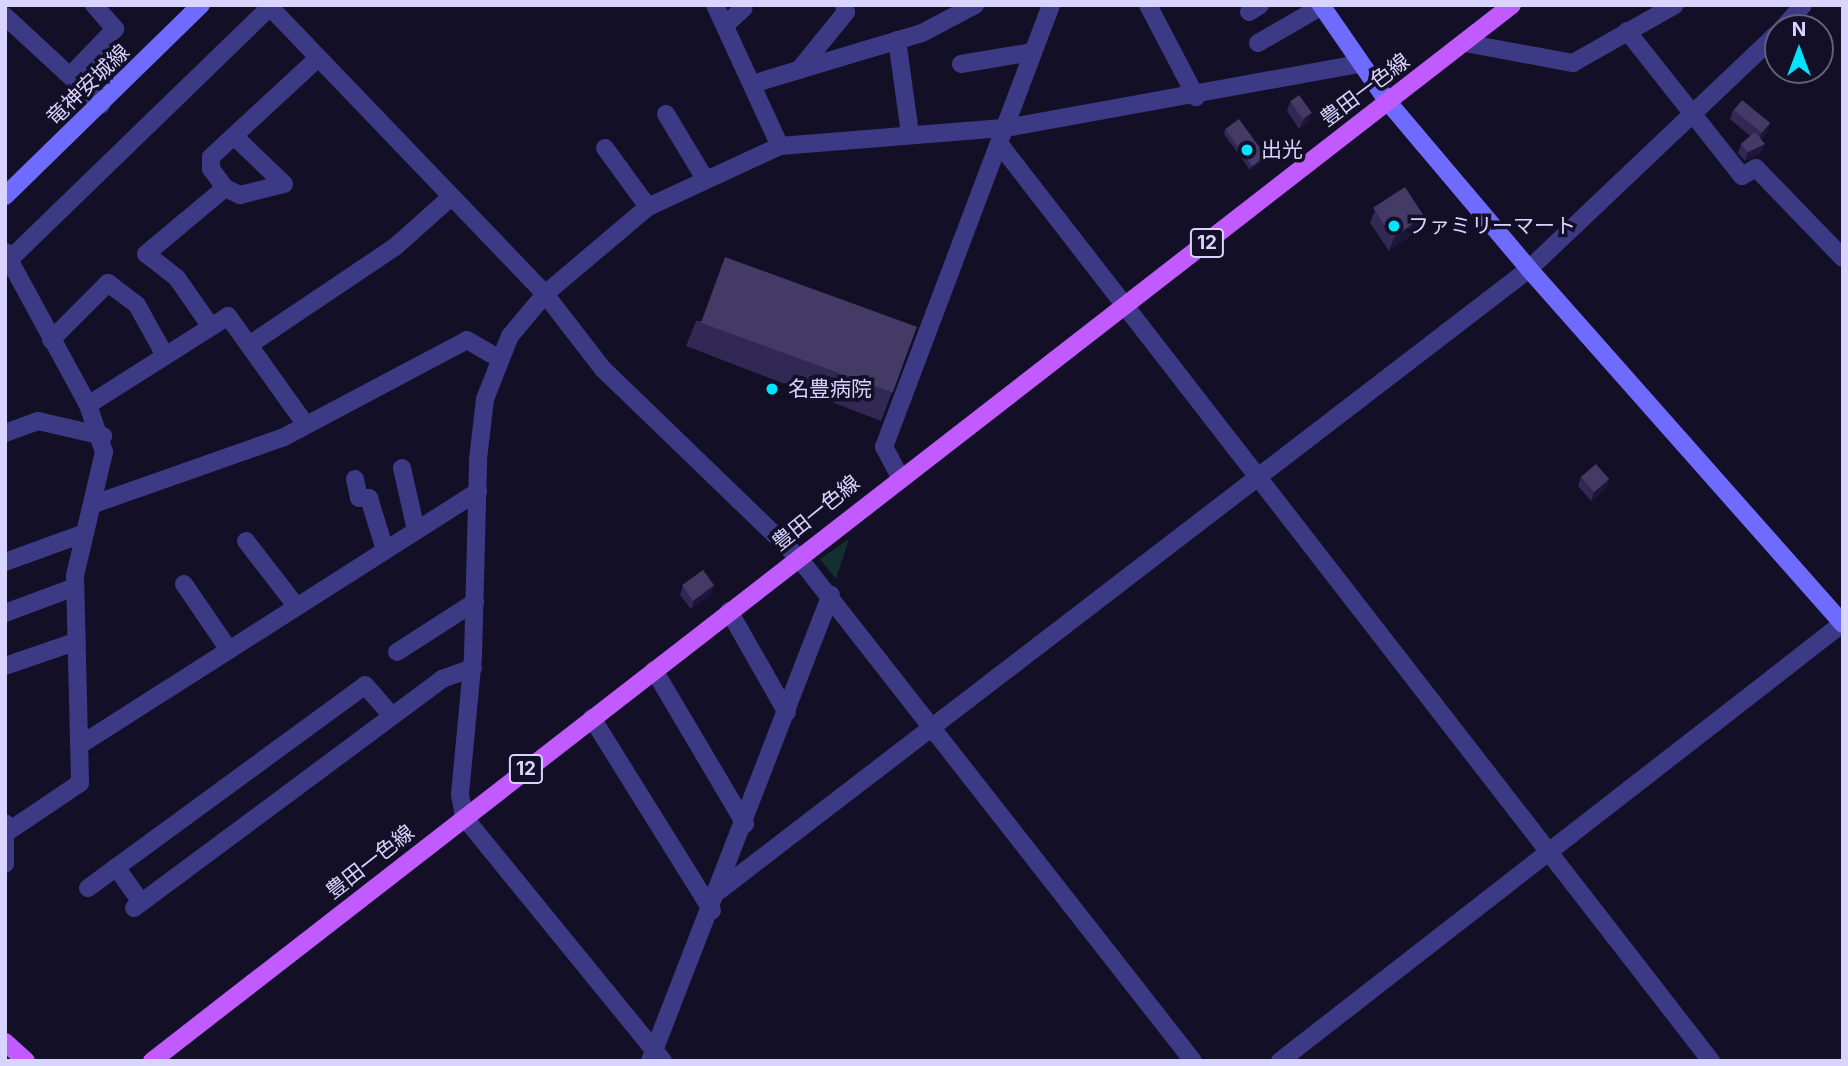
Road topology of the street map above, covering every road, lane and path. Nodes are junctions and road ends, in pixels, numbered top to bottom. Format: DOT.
graph roads {
  1 [pos="94,5"];
  2 [pos="201,5"];
  3 [pos="715,5"];
  4 [pos="844,5"];
  5 [pos="975,5"];
  6 [pos="1051,5"];
  7 [pos="1148,5"];
  8 [pos="1512,5"];
  9 [pos="1675,5"];
  10 [pos="269,6"];
  11 [pos="1322,6"];
  12 [pos="744,8"];
  13 [pos="5,16"];
  14 [pos="725,25"];
  15 [pos="1627,31"];
  16 [pos="897,40"];
  17 [pos="1258,43"];
  18 [pos="1465,43"];
  19 [pos="1764,46"];
  20 [pos="1033,52"];
  21 [pos="318,58"];
  22 [pos="961,64"];
  23 [pos="1359,64"];
  24 [pos="799,70"];
  25 [pos="71,75"];
  26 [pos="752,84"];
  27 [pos="1196,97"];
  28 [pos="1388,102"];
  29 [pos="101,105"];
  30 [pos="666,114"];
  31 [pos="1692,114"];
  32 [pos="1006,128"];
  33 [pos="910,134"];
  34 [pos="236,138"];
  35 [pos="780,146"];
  36 [pos="1001,146"];
  37 [pos="605,148"];
  38 [pos="705,179"];
  39 [pos="225,188"];
  40 [pos="5,196"];
  41 [pos="451,197"];
  42 [pos="648,207"];
  43 [pos="7,256"];
  44 [pos="1843,258"];
  45 [pos="1529,269"];
  46 [pos="545,295"];
  47 [pos="1128,307"];
  48 [pos="209,324"];
  49 [pos="51,341"];
  50 [pos="252,343"];
  51 [pos="163,352"];
  52 [pos="500,359"];
  53 [pos="88,405"];
  54 [pos="306,425"];
  55 [pos="5,433"];
  56 [pos="103,436"];
  57 [pos="402,468"];
  58 [pos="899,475"];
  59 [pos="1261,476"];
  60 [pos="355,480"];
  61 [pos="478,491"];
  62 [pos="94,504"];
  63 [pos="416,530"];
  64 [pos="85,533"];
  65 [pos="246,541"];
  66 [pos="385,550"];
  67 [pos="798,557"];
  68 [pos="5,562"];
  69 [pos="184,584"];
  70 [pos="75,587"];
  71 [pos="831,595"];
  72 [pos="475,602"];
  73 [pos="297,607"];
  74 [pos="729,611"];
  75 [pos="5,613"];
  76 [pos="1843,623"];
  77 [pos="77,641"];
  78 [pos="229,650"];
  79 [pos="397,652"];
  80 [pos="5,666"];
  81 [pos="473,668"];
  82 [pos="654,670"];
  83 [pos="787,713"];
  84 [pos="392,716"];
  85 [pos="592,718"];
  86 [pos="934,730"];
  87 [pos="80,745"];
  88 [pos="464,817"];
  89 [pos="5,823"];
  90 [pos="745,824"];
  91 [pos="6,833"];
  92 [pos="1549,851"];
  93 [pos="5,864"];
  94 [pos="116,867"];
  95 [pos="88,888"];
  96 [pos="720,890"];
  97 [pos="712,911"];
  98 [pos="5,1042"];
  99 [pos="656,1058"];
  100 [pos="26,1061"];
  101 [pos="152,1061"];
  102 [pos="1193,1061"];
  103 [pos="1280,1061"];
  104 [pos="1711,1061"];
  1 -- 25 [label="street"];
  2 -- 29 [label="street, 竜神安城線"];
  3 -- 14 [label="street"];
  4 -- 24 [label="street"];
  5 -- 16 [label="street"];
  6 -- 20 [label="street"];
  7 -- 27 [label="street"];
  8 -- 18 [label="main road, 豊田一色線 / 12"];
  9 -- 15 [label="street"];
  10 -- 21 [label="street"];
  10 -- 43 [label="street"];
  11 -- 17 [label="street"];
  11 -- 23 [label="street"];
  12 -- 14 [label="street"];
  13 -- 25 [label="street"];
  14 -- 26 [label="street"];
  15 -- 18 [label="street"];
  15 -- 31 [label="street"];
  16 -- 24 [label="street"];
  16 -- 33 [label="street"];
  18 -- 28 [label="main road, 豊田一色線 / 12"];
  19 -- 31 [label="street"];
  20 -- 22 [label="street"];
  20 -- 32 [label="street"];
  21 -- 34 [label="street"];
  21 -- 41 [label="street"];
  23 -- 27 [label="street"];
  23 -- 28 [label="street"];
  24 -- 26 [label="street"];
  25 -- 29 [label="street"];
  26 -- 35 [label="street"];
  27 -- 32 [label="street"];
  28 -- 45 [label="street"];
  28 -- 47 [label="main road, 豊田一色線 / 12"];
  29 -- 40 [label="street, 竜神安城線"];
  30 -- 38 [label="street"];
  31 -- 44 [label="street"];
  31 -- 45 [label="street"];
  32 -- 33 [label="street"];
  32 -- 36 [label="street"];
  33 -- 35 [label="street"];
  34 -- 39 [label="street"];
  34 -- 39 [label="street"];
  35 -- 38 [label="street"];
  36 -- 47 [label="street"];
  36 -- 58 [label="street"];
  37 -- 42 [label="street"];
  38 -- 42 [label="street"];
  39 -- 48 [label="street"];
  41 -- 46 [label="street"];
  41 -- 50 [label="street"];
  42 -- 46 [label="street"];
  43 -- 49 [label="street"];
  45 -- 59 [label="street"];
  45 -- 76 [label="street"];
  46 -- 52 [label="street"];
  46 -- 67 [label="street"];
  47 -- 58 [label="main road, 豊田一色線 / 12"];
  47 -- 59 [label="street"];
  48 -- 50 [label="street"];
  48 -- 51 [label="street"];
  49 -- 51 [label="street"];
  49 -- 53 [label="street"];
  50 -- 54 [label="street"];
  51 -- 53 [label="street"];
  52 -- 54 [label="street"];
  52 -- 61 [label="street"];
  53 -- 56 [label="street"];
  54 -- 62 [label="street"];
  55 -- 56 [label="street"];
  56 -- 62 [label="street"];
  57 -- 63 [label="street"];
  58 -- 67 [label="main road, 豊田一色線 / 12"];
  59 -- 86 [label="street"];
  59 -- 92 [label="street"];
  60 -- 66 [label="street"];
  61 -- 63 [label="street"];
  61 -- 72 [label="street"];
  62 -- 64 [label="street"];
  63 -- 66 [label="street"];
  64 -- 68 [label="street"];
  64 -- 70 [label="street"];
  65 -- 73 [label="street"];
  66 -- 73 [label="street"];
  67 -- 71 [label="street"];
  67 -- 74 [label="main road, 豊田一色線 / 12"];
  69 -- 78 [label="street"];
  70 -- 75 [label="street"];
  70 -- 77 [label="street"];
  71 -- 83 [label="street"];
  71 -- 86 [label="street"];
  72 -- 79 [label="street"];
  72 -- 81 [label="street"];
  73 -- 78 [label="street"];
  74 -- 82 [label="main road, 豊田一色線 / 12"];
  74 -- 83 [label="street"];
  76 -- 92 [label="street"];
  77 -- 80 [label="street"];
  77 -- 87 [label="street"];
  78 -- 87 [label="street"];
  81 -- 84 [label="street"];
  81 -- 88 [label="street"];
  82 -- 85 [label="main road, 豊田一色線 / 12"];
  82 -- 90 [label="street"];
  83 -- 90 [label="street"];
  84 -- 94 [label="street"];
  84 -- 94 [label="street"];
  85 -- 88 [label="main road, 豊田一色線 / 12"];
  85 -- 97 [label="street"];
  86 -- 96 [label="street"];
  86 -- 102 [label="street"];
  87 -- 91 [label="street"];
  88 -- 99 [label="street"];
  88 -- 101 [label="main road, 豊田一色線 / 12"];
  89 -- 91 [label="street"];
  90 -- 96 [label="street"];
  91 -- 93 [label="street"];
  92 -- 103 [label="street"];
  92 -- 104 [label="street"];
  94 -- 95 [label="street"];
  96 -- 97 [label="street"];
  97 -- 99 [label="street"];
  98 -- 100 [label="main road"];
}
